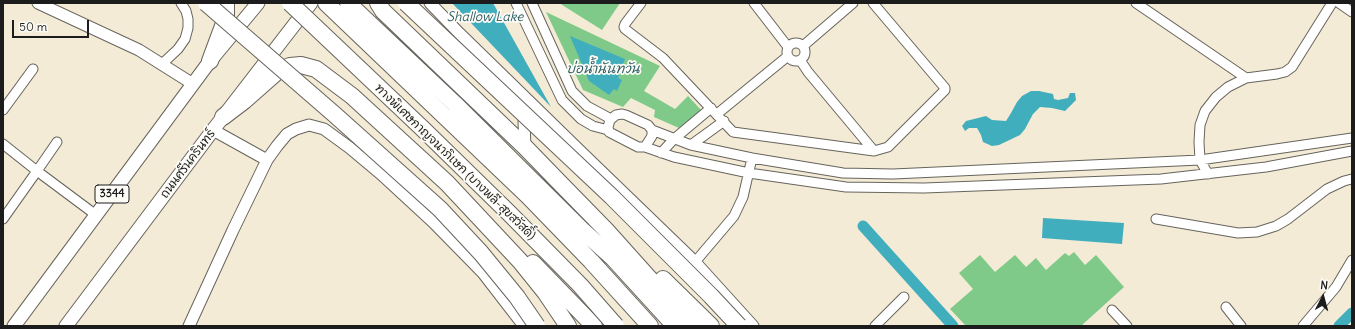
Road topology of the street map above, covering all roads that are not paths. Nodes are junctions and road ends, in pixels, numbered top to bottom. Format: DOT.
graph roads {
  1 [pos="38,3"];
  2 [pos="181,3"];
  3 [pos="206,3"];
  4 [pos="226,3"];
  5 [pos="258,3"];
  6 [pos="290,3"];
  7 [pos="311,3"];
  8 [pos="326,3"];
  9 [pos="348,3"];
  10 [pos="378,3"];
  11 [pos="406,3"];
  12 [pos="430,3"];
  13 [pos="516,3"];
  14 [pos="532,3"];
  15 [pos="641,3"];
  16 [pos="754,3"];
  17 [pos="853,3"];
  18 [pos="872,3"];
  19 [pos="1136,3"];
  20 [pos="1332,3"];
  21 [pos="1339,3"];
  22 [pos="1352,12"];
  23 [pos="803,46"];
  24 [pos="788,51"];
  25 [pos="800,60"];
  26 [pos="210,61"];
  27 [pos="162,64"];
  28 [pos="33,69"];
  29 [pos="1246,78"];
  30 [pos="193,84"];
  31 [pos="531,104"];
  32 [pos="3,110"];
  33 [pos="717,114"];
  34 [pos="611,119"];
  35 [pos="218,124"];
  36 [pos="608,130"];
  37 [pos="652,130"];
  38 [pos="1352,138"];
  39 [pos="674,139"];
  40 [pos="57,142"];
  41 [pos="3,144"];
  42 [pos="691,145"];
  43 [pos="525,147"];
  44 [pos="645,147"];
  45 [pos="874,151"];
  46 [pos="1352,151"];
  47 [pos="661,153"];
  48 [pos="752,158"];
  49 [pos="267,160"];
  50 [pos="1200,160"];
  51 [pos="37,171"];
  52 [pos="749,172"];
  53 [pos="1208,174"];
  54 [pos="1352,180"];
  55 [pos="448,183"];
  56 [pos="96,215"];
  57 [pos="3,219"];
  58 [pos="1156,219"];
  59 [pos="606,230"];
  60 [pos="1352,260"];
  61 [pos="695,262"];
  62 [pos="904,297"];
  63 [pos="1226,307"];
  64 [pos="1112,310"];
  65 [pos="593,324"];
  66 [pos="14,326"];
  67 [pos="66,326"];
  68 [pos="189,326"];
  69 [pos="524,326"];
  70 [pos="538,326"];
  71 [pos="568,326"];
  72 [pos="616,326"];
  73 [pos="650,326"];
  74 [pos="676,326"];
  75 [pos="692,326"];
  76 [pos="710,326"];
  77 [pos="739,326"];
  78 [pos="753,326"];
  79 [pos="875,326"];
  80 [pos="1127,326"];
  81 [pos="1241,326"];
  82 [pos="1303,326"];
  1 -- 27 [label="street"];
  2 -- 27 [label="street"];
  3 -- 70 [label="highway, bridge"];
  4 -- 26 [label="highway"];
  5 -- 26 [label="main road, 3344"];
  6 -- 72 [label="highway, ทางพิเศษกาญจนาภิเษก (บางพลี-สุขสวัสดิ์), bridge"];
  7 -- 35 [label="main road, ถนนศรีนครินทร์"];
  8 -- 73 [label="highway"];
  9 -- 74 [label="highway"];
  10 -- 43 [label="highway"];
  11 -- 77 [label="highway, bridge"];
  12 -- 31 [label="street"];
  13 -- 36 [label="street"];
  14 -- 34 [label="street"];
  15 -- 33 [label="street"];
  16 -- 24 [label="street"];
  17 -- 23 [label="street"];
  18 -- 45 [label="street"];
  19 -- 29 [label="street"];
  20 -- 29 [label="street"];
  21 -- 22 [label="street"];
  23 -- 24 [label="street"];
  23 -- 25 [label="street"];
  24 -- 25 [label="street"];
  24 -- 33 [label="street"];
  25 -- 45 [label="street"];
  26 -- 30 [label="main road, 3344"];
  27 -- 30 [label="street"];
  28 -- 32 [label="street"];
  29 -- 50 [label="street"];
  30 -- 56 [label="main road, 3344"];
  31 -- 43 [label="street"];
  31 -- 61 [label="street"];
  33 -- 39 [label="street"];
  33 -- 42 [label="street"];
  33 -- 45 [label="street"];
  34 -- 36 [label="street"];
  34 -- 37 [label="street"];
  35 -- 49 [label="street"];
  35 -- 55 [label="highway"];
  35 -- 67 [label="main road, ถนนศรีนครินทร์"];
  36 -- 44 [label="street"];
  37 -- 39 [label="street"];
  37 -- 44 [label="street"];
  38 -- 50 [label="street"];
  39 -- 42 [label="street"];
  39 -- 47 [label="street"];
  40 -- 51 [label="street"];
  41 -- 51 [label="street"];
  42 -- 48 [label="street"];
  43 -- 59 [label="highway"];
  44 -- 47 [label="street"];
  46 -- 53 [label="street"];
  47 -- 52 [label="street"];
  48 -- 50 [label="street"];
  48 -- 52 [label="street"];
  49 -- 68 [label="street"];
  49 -- 69 [label="street"];
  50 -- 53 [label="street"];
  51 -- 56 [label="street"];
  51 -- 57 [label="street"];
  52 -- 53 [label="street"];
  52 -- 61 [label="street"];
  54 -- 58 [label="street"];
  55 -- 65 [label="highway"];
  55 -- 71 [label="highway"];
  56 -- 66 [label="main road, 3344"];
  59 -- 75 [label="highway"];
  59 -- 76 [label="highway"];
  60 -- 82 [label="street"];
  61 -- 78 [label="street"];
  62 -- 79 [label="street"];
  63 -- 81 [label="street"];
  64 -- 80 [label="street"];
}
